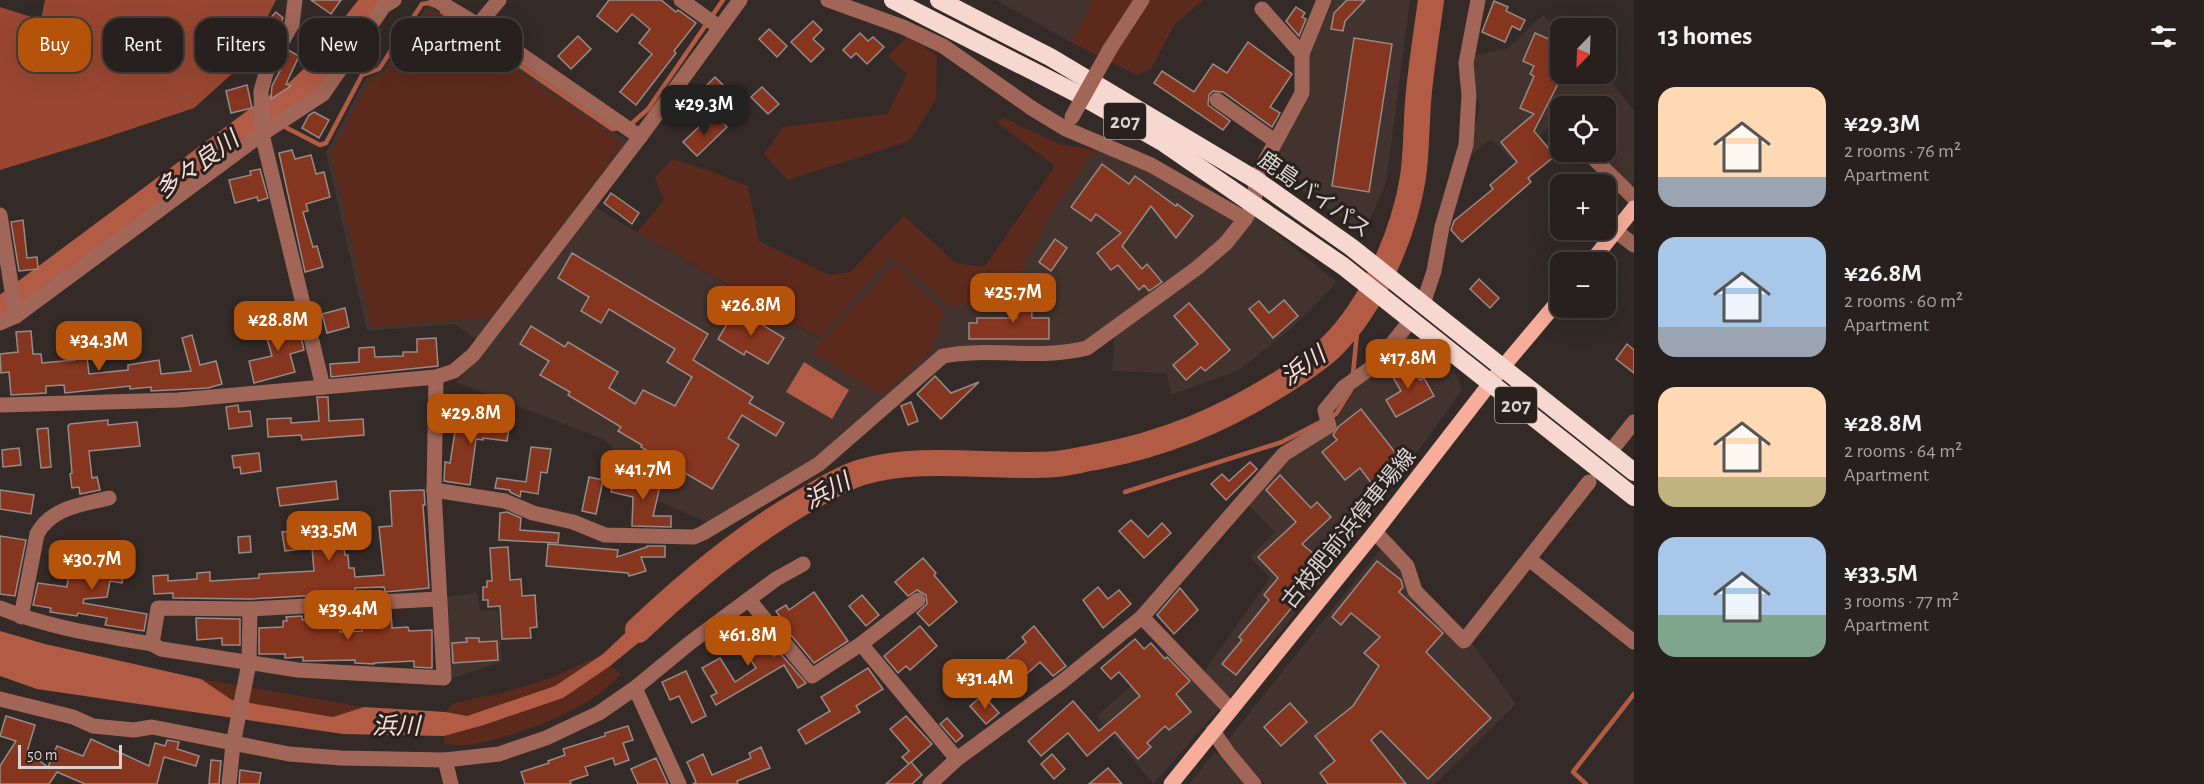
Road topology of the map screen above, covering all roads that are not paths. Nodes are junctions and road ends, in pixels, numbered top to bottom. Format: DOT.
graph roads {
  1 [pos="295,0"];
  2 [pos="394,0"];
  3 [pos="436,0"];
  4 [pos="500,0"];
  5 [pos="681,0"];
  6 [pos="740,0"];
  7 [pos="828,0"];
  8 [pos="893,0"];
  9 [pos="939,0"];
  10 [pos="1142,0"];
  11 [pos="1324,0"];
  12 [pos="1478,0"];
  13 [pos="1262,9"];
  14 [pos="466,18"];
  15 [pos="484,18"];
  16 [pos="719,27"];
  17 [pos="1302,54"];
  18 [pos="522,55"];
  19 [pos="1217,100"];
  20 [pos="1069,123"];
  21 [pos="272,127"];
  22 [pos="630,130"];
  23 [pos="1275,141"];
  24 [pos="1597,162"];
  25 [pos="1256,180"];
  26 [pos="1634,198"];
  27 [pos="1634,208"];
  28 [pos="1249,212"];
  29 [pos="0,215"];
  30 [pos="1617,232"];
  31 [pos="1634,245"];
  32 [pos="1600,252"];
  33 [pos="1417,299"];
  34 [pos="1550,311"];
  35 [pos="1406,315"];
  36 [pos="16,316"];
  37 [pos="0,323"];
  38 [pos="1502,368"];
  39 [pos="436,377"];
  40 [pos="1489,384"];
  41 [pos="323,387"];
  42 [pos="0,405"];
  43 [pos="1634,422"];
  44 [pos="1610,453"];
  45 [pos="1634,472"];
  46 [pos="1589,482"];
  47 [pos="434,490"];
  48 [pos="1634,497"];
  49 [pos="109,498"];
  50 [pos="1375,532"];
  51 [pos="1529,559"];
  52 [pos="803,564"];
  53 [pos="438,598"];
  54 [pos="749,600"];
  55 [pos="918,600"];
  56 [pos="0,608"];
  57 [pos="250,609"];
  58 [pos="1142,616"];
  59 [pos="21,617"];
  60 [pos="1634,642"];
  61 [pos="152,644"];
  62 [pos="861,644"];
  63 [pos="249,663"];
  64 [pos="635,688"];
  65 [pos="0,699"];
  66 [pos="1231,710"];
  67 [pos="1213,731"];
  68 [pos="233,744"];
  69 [pos="957,759"];
  70 [pos="445,760"];
  71 [pos="229,784"];
  72 [pos="452,784"];
  73 [pos="680,784"];
  74 [pos="930,784"];
  75 [pos="1171,784"];
  76 [pos="1254,784"];
  1 -- 21 [label="street"];
  2 -- 21 [label="street"];
  3 -- 14 [label="street"];
  4 -- 15 [label="street"];
  5 -- 16 [label="street"];
  6 -- 16 [label="street"];
  7 -- 20 [label="street"];
  8 -- 28 [label="highway, 鹿島バイパス / 207"];
  9 -- 25 [label="highway, 鹿島バイパス / 207"];
  10 -- 20 [label="street, bridge"];
  11 -- 17 [label="street"];
  12 -- 33 [label="street"];
  13 -- 17 [label="street"];
  16 -- 22 [label="street"];
  17 -- 23 [label="street"];
  18 -- 22 [label="street"];
  19 -- 23 [label="street"];
  20 -- 28 [label="street"];
  21 -- 36 [label="street"];
  21 -- 41 [label="street"];
  22 -- 39 [label="street"];
  23 -- 25 [label="street"];
  24 -- 26 [label="street"];
  25 -- 28 [label="street"];
  25 -- 33 [label="highway, 鹿島バイパス / 207"];
  27 -- 30 [label="main road"];
  28 -- 35 [label="highway, 鹿島バイパス / 207"];
  28 -- 47 [label="street"];
  29 -- 36 [label="street"];
  30 -- 31 [label="street"];
  30 -- 32 [label="main road"];
  33 -- 38 [label="highway, 鹿島バイパス / 207"];
  34 -- 38 [label="main road, 古枝肥前浜停車場線"];
  35 -- 40 [label="highway, 207"];
  35 -- 58 [label="street"];
  36 -- 37 [label="street"];
  38 -- 40 [label="main road, 古枝肥前浜停車場線"];
  38 -- 44 [label="highway, 鹿島バイパス / 207"];
  39 -- 41 [label="street"];
  39 -- 47 [label="street"];
  40 -- 48 [label="highway, 207"];
  40 -- 50 [label="main road, 古枝肥前浜停車場線"];
  41 -- 42 [label="street"];
  43 -- 44 [label="street"];
  44 -- 45 [label="highway, 鹿島バイパス / 207"];
  46 -- 51 [label="street"];
  47 -- 53 [label="street"];
  49 -- 59 [label="street"];
  50 -- 51 [label="street"];
  50 -- 66 [label="main road, 古枝肥前浜停車場線"];
  51 -- 60 [label="street"];
  52 -- 54 [label="street"];
  53 -- 57 [label="street"];
  53 -- 63 [label="street"];
  54 -- 62 [label="street"];
  54 -- 64 [label="street"];
  55 -- 62 [label="street"];
  56 -- 59 [label="street"];
  57 -- 61 [label="street"];
  57 -- 63 [label="street"];
  58 -- 66 [label="street"];
  58 -- 69 [label="street"];
  59 -- 61 [label="street"];
  61 -- 63 [label="street"];
  62 -- 69 [label="street"];
  63 -- 68 [label="street"];
  64 -- 70 [label="street"];
  64 -- 73 [label="street"];
  65 -- 68 [label="street"];
  66 -- 67 [label="main road, 古枝肥前浜停車場線"];
  67 -- 75 [label="main road, 古枝肥前浜停車場線"];
  67 -- 76 [label="street"];
  68 -- 70 [label="street"];
  68 -- 71 [label="street"];
  69 -- 74 [label="street"];
  70 -- 72 [label="street"];
}
